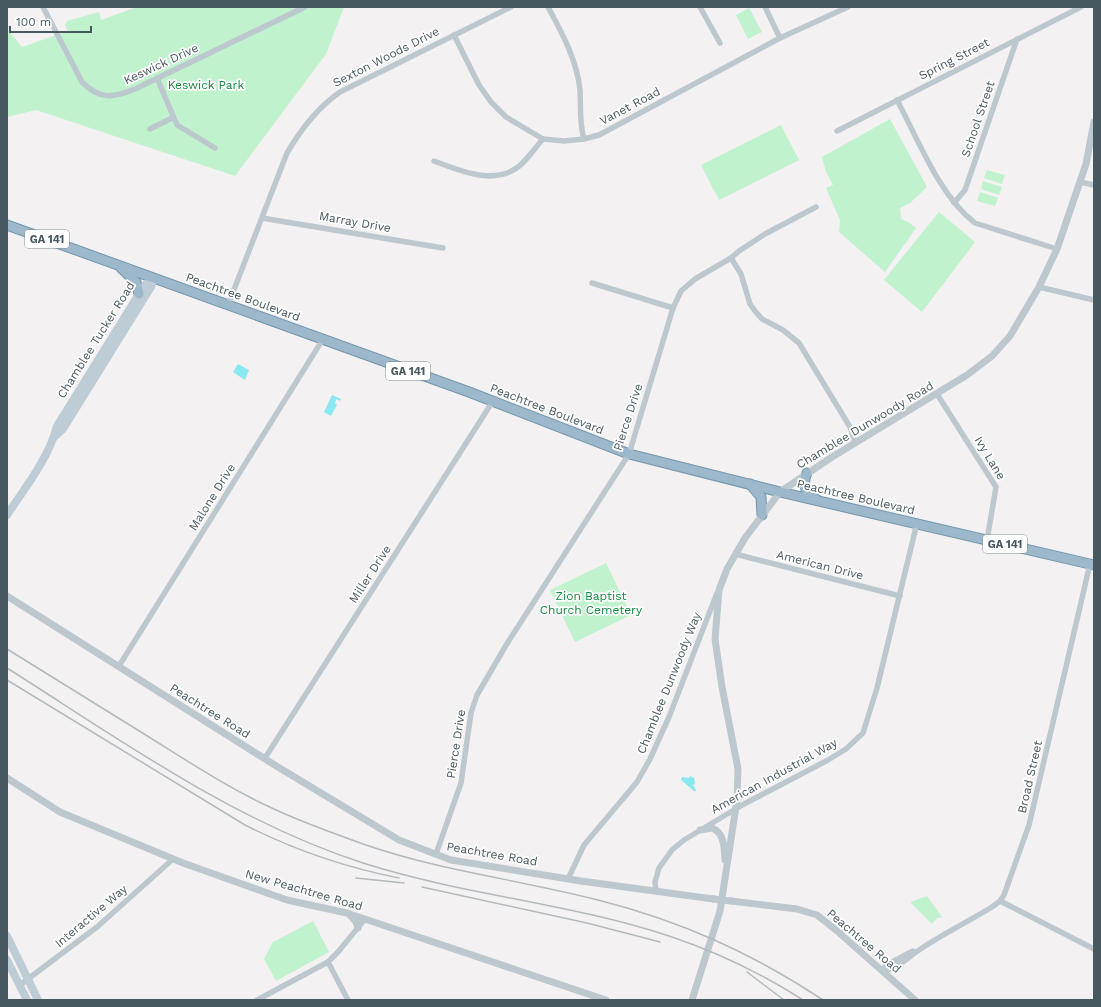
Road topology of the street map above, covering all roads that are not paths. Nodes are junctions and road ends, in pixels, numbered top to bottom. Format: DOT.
graph roads {
  1 [pos="43,7"];
  2 [pos="305,7"];
  3 [pos="511,7"];
  4 [pos="548,7"];
  5 [pos="700,7"];
  6 [pos="765,7"];
  7 [pos="848,7"];
  8 [pos="1081,7"];
  9 [pos="454,35"];
  10 [pos="780,38"];
  11 [pos="1017,39"];
  12 [pos="720,43"];
  13 [pos="157,78"];
  14 [pos="897,100"];
  15 [pos="172,118"];
  16 [pos="1094,122"];
  17 [pos="150,129"];
  18 [pos="837,132"];
  19 [pos="543,139"];
  20 [pos="584,139"];
  21 [pos="215,148"];
  22 [pos="434,162"];
  23 [pos="1080,182"];
  24 [pos="1094,185"];
  25 [pos="954,203"];
  26 [pos="816,207"];
  27 [pos="262,218"];
  28 [pos="7,225"];
  29 [pos="443,248"];
  30 [pos="1057,249"];
  31 [pos="731,258"];
  32 [pos="118,264"];
  33 [pos="154,278"];
  34 [pos="592,283"];
  35 [pos="1040,287"];
  36 [pos="139,294"];
  37 [pos="1094,300"];
  38 [pos="228,305"];
  39 [pos="673,308"];
  40 [pos="323,339"];
  41 [pos="937,394"];
  42 [pos="493,401"];
  43 [pos="852,431"];
  44 [pos="54,437"];
  45 [pos="862,438"];
  46 [pos="855,442"];
  47 [pos="629,454"];
  48 [pos="807,473"];
  49 [pos="750,484"];
  50 [pos="780,492"];
  51 [pos="821,502"];
  52 [pos="762,514"];
  53 [pos="7,515"];
  54 [pos="917,523"];
  55 [pos="987,540"];
  56 [pos="735,554"];
  57 [pos="1092,564"];
  58 [pos="719,590"];
  59 [pos="7,596"];
  60 [pos="900,596"];
  61 [pos="119,666"];
  62 [pos="265,758"];
  63 [pos="7,778"];
  64 [pos="736,808"];
  65 [pos="700,830"];
  66 [pos="436,854"];
  67 [pos="174,859"];
  68 [pos="726,872"];
  69 [pos="568,879"];
  70 [pos="656,892"];
  71 [pos="1000,901"];
  72 [pos="347,913"];
  73 [pos="365,919"];
  74 [pos="358,928"];
  75 [pos="7,936"];
  76 [pos="1094,949"];
  77 [pos="7,960"];
  78 [pos="328,962"];
  79 [pos="882,971"];
  80 [pos="28,979"];
  81 [pos="20,985"];
  82 [pos="27,1000"];
  83 [pos="38,1000"];
  84 [pos="257,1000"];
  85 [pos="348,1000"];
  86 [pos="606,1000"];
  87 [pos="692,1000"];
  88 [pos="915,1000"];
  1 -- 13 [label="street, Keswick Drive"];
  2 -- 13 [label="street, Keswick Drive"];
  3 -- 9 [label="street, Sexton Woods Drive"];
  4 -- 20 [label="street"];
  5 -- 12 [label="street"];
  6 -- 10 [label="street"];
  7 -- 10 [label="street, Vanet Road"];
  8 -- 11 [label="street, Spring Street"];
  9 -- 19 [label="street"];
  9 -- 27 [label="street, Sexton Woods Drive"];
  10 -- 20 [label="street, Vanet Road"];
  11 -- 14 [label="street, Spring Street"];
  11 -- 25 [label="street, School Street"];
  13 -- 15 [label="street"];
  14 -- 18 [label="street, Spring Street"];
  14 -- 25 [label="street"];
  15 -- 17 [label="street"];
  15 -- 21 [label="street"];
  16 -- 23 [label="street, Chamblee Dunwoody Road"];
  19 -- 20 [label="street, Vanet Road"];
  19 -- 22 [label="street"];
  23 -- 24 [label="street"];
  23 -- 30 [label="street, Chamblee Dunwoody Road"];
  25 -- 30 [label="street"];
  26 -- 31 [label="street, Pierce Drive"];
  27 -- 29 [label="street, Marray Drive"];
  27 -- 38 [label="street, Sexton Woods Drive"];
  28 -- 32 [label="highway, Peachtree Boulevard / GA 141"];
  30 -- 35 [label="street, Chamblee Dunwoody Road"];
  31 -- 39 [label="street, Pierce Drive"];
  31 -- 43 [label="street"];
  32 -- 33 [label="highway, Peachtree Boulevard / GA 141"];
  32 -- 36 [label="highway"];
  33 -- 36 [label="main road, Chamblee Tucker Road"];
  33 -- 38 [label="highway, Peachtree Boulevard / GA 141"];
  33 -- 44 [label="main road, Chamblee Tucker Road"];
  34 -- 39 [label="street"];
  35 -- 37 [label="street"];
  35 -- 41 [label="street, Chamblee Dunwoody Road"];
  36 -- 44 [label="main road, Chamblee Tucker Road"];
  38 -- 40 [label="highway, Peachtree Boulevard / GA 141"];
  39 -- 47 [label="street, Pierce Drive"];
  40 -- 42 [label="highway, Peachtree Boulevard / GA 141"];
  40 -- 61 [label="street, Malone Drive"];
  41 -- 45 [label="street, Chamblee Dunwoody Road"];
  41 -- 55 [label="street, Ivy Lane"];
  42 -- 47 [label="highway, Peachtree Boulevard / GA 141"];
  42 -- 62 [label="street, Miller Drive"];
  43 -- 45 [label="street"];
  43 -- 46 [label="street"];
  44 -- 53 [label="main road, Chamblee Tucker Road"];
  45 -- 46 [label="street, Chamblee Dunwoody Road"];
  46 -- 48 [label="street, Chamblee Dunwoody Road"];
  47 -- 49 [label="highway, Peachtree Boulevard / GA 141"];
  47 -- 66 [label="street, Pierce Drive"];
  48 -- 50 [label="street, Chamblee Dunwoody Road"];
  48 -- 51 [label="highway"];
  49 -- 50 [label="highway, Peachtree Boulevard / GA 141"];
  49 -- 52 [label="highway"];
  50 -- 51 [label="highway, Peachtree Boulevard / GA 141"];
  50 -- 52 [label="street, Chamblee Dunwoody Road"];
  51 -- 54 [label="highway, Peachtree Boulevard / GA 141"];
  52 -- 56 [label="street, Chamblee Dunwoody Road"];
  54 -- 55 [label="highway, Peachtree Boulevard / GA 141"];
  54 -- 60 [label="street, American Industrial Way"];
  55 -- 57 [label="highway, Peachtree Boulevard / GA 141"];
  56 -- 58 [label="street, Chamblee Dunwoody Road"];
  56 -- 60 [label="street, American Drive"];
  57 -- 71 [label="street, Broad Street"];
  58 -- 64 [label="street, Chamblee Dunwoody Road"];
  58 -- 69 [label="street, Chamblee Dunwoody Way"];
  59 -- 61 [label="street, Peachtree Road"];
  60 -- 64 [label="street, American Industrial Way"];
  61 -- 62 [label="street, Peachtree Road"];
  62 -- 66 [label="street, Peachtree Road"];
  63 -- 67 [label="street, New Peachtree Road"];
  64 -- 65 [label="street, American Industrial Way"];
  64 -- 68 [label="street, Chamblee Dunwoody Road"];
  65 -- 68 [label="street"];
  65 -- 70 [label="street, American Industrial Way"];
  66 -- 69 [label="street, Peachtree Road"];
  67 -- 72 [label="street, New Peachtree Road"];
  67 -- 80 [label="street, Interactive Way"];
  68 -- 87 [label="street, Chamblee Dunwoody Road"];
  69 -- 70 [label="street, Peachtree Road"];
  70 -- 79 [label="street, Peachtree Road, bridge"];
  71 -- 76 [label="street"];
  71 -- 79 [label="street"];
  72 -- 73 [label="street, New Peachtree Road"];
  72 -- 74 [label="street"];
  73 -- 74 [label="street"];
  73 -- 86 [label="street, New Peachtree Road"];
  74 -- 78 [label="street"];
  75 -- 80 [label="main road"];
  77 -- 81 [label="main road"];
  78 -- 84 [label="street"];
  78 -- 85 [label="street"];
  79 -- 88 [label="street, Peachtree Road"];
  80 -- 81 [label="street, Interactive Way"];
  80 -- 83 [label="main road"];
  81 -- 82 [label="main road"];
}
